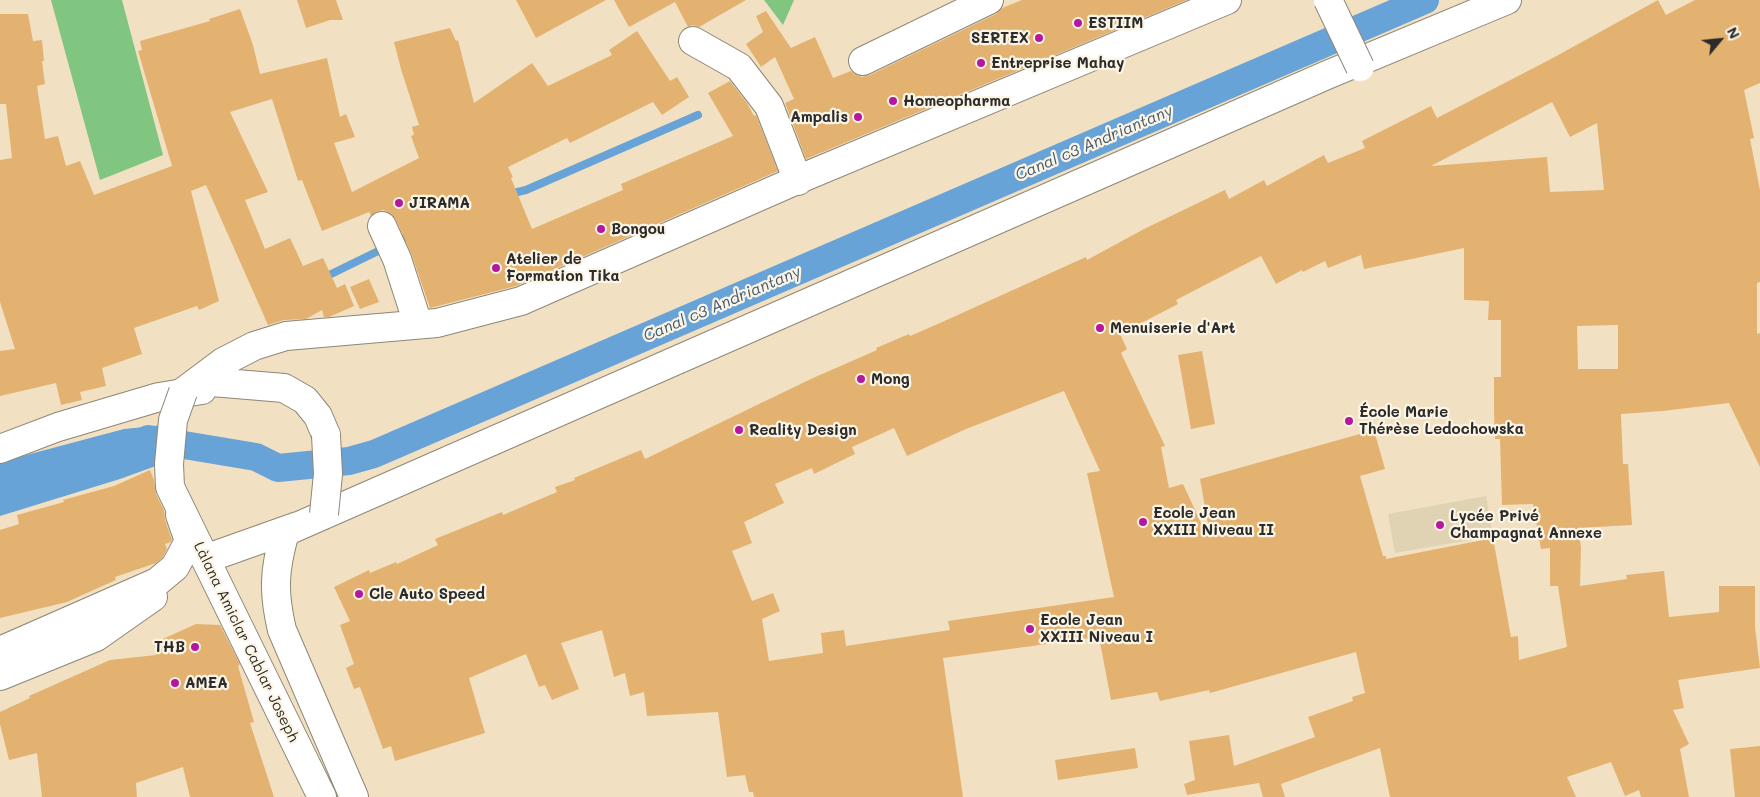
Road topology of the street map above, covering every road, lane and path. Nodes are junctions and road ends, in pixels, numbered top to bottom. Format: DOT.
graph roads {
  1 [pos="1227,0"];
  2 [pos="1328,0"];
  3 [pos="1507,0"];
  4 [pos="979,2"];
  5 [pos="693,41"];
  6 [pos="863,61"];
  7 [pos="1327,76"];
  8 [pos="797,180"];
  9 [pos="382,226"];
  10 [pos="417,321"];
  11 [pos="192,387"];
  12 [pos="0,449"];
  13 [pos="170,476"];
  14 [pos="285,532"];
  15 [pos="205,559"];
  16 [pos="0,651"];
  17 [pos="0,676"];
  18 [pos="322,797"];
  19 [pos="354,797"];
  1 -- 8 [label="main road"];
  2 -- 7 [label="main road, bridge"];
  3 -- 7 [label="main road"];
  4 -- 6 [label="main road"];
  5 -- 8 [label="main road"];
  7 -- 14 [label="main road"];
  8 -- 11 [label="main road"];
  9 -- 10 [label="main road"];
  11 -- 12 [label="main road"];
  11 -- 13 [label="main road, bridge"];
  11 -- 14 [label="main road, bridge"];
  13 -- 15 [label="main road, Làlana Amiclar Cablar Joseph"];
  13 -- 16 [label="main road"];
  14 -- 15 [label="main road"];
  14 -- 19 [label="main road"];
  15 -- 17 [label="main road"];
  15 -- 18 [label="main road, Làlana Amiclar Cablar Joseph"];
}
